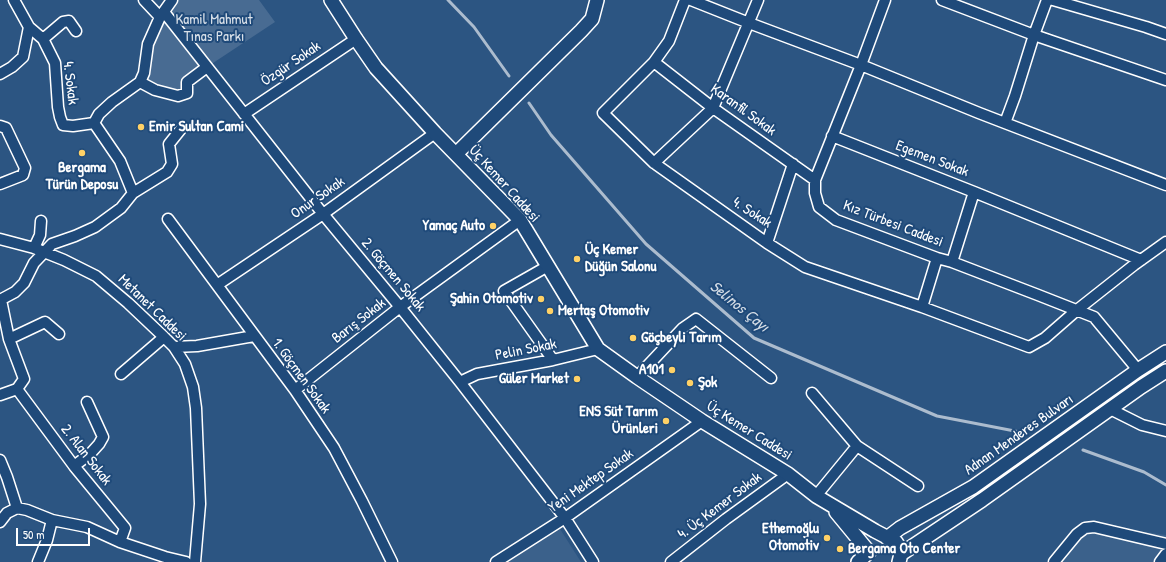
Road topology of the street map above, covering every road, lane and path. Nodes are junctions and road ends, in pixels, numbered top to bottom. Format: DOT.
graph roads {
  1 [pos="14,0"];
  2 [pos="144,0"];
  3 [pos="172,0"];
  4 [pos="331,0"];
  5 [pos="598,0"];
  6 [pos="685,0"];
  7 [pos="691,0"];
  8 [pos="758,0"];
  9 [pos="885,0"];
  10 [pos="942,0"];
  11 [pos="1047,0"];
  12 [pos="1053,0"];
  13 [pos="162,15"];
  14 [pos="749,23"];
  15 [pos="29,26"];
  16 [pos="76,31"];
  17 [pos="1166,34"];
  18 [pos="1034,35"];
  19 [pos="43,39"];
  20 [pos="356,39"];
  21 [pos="654,62"];
  22 [pos="861,65"];
  23 [pos="207,67"];
  24 [pos="0,74"];
  25 [pos="1166,80"];
  26 [pos="140,82"];
  27 [pos="713,108"];
  28 [pos="244,114"];
  29 [pos="94,123"];
  30 [pos="1005,123"];
  31 [pos="0,126"];
  32 [pos="181,129"];
  33 [pos="435,133"];
  34 [pos="832,136"];
  35 [pos="456,154"];
  36 [pos="654,163"];
  37 [pos="793,164"];
  38 [pos="815,180"];
  39 [pos="0,184"];
  40 [pos="1166,185"];
  41 [pos="974,192"];
  42 [pos="133,193"];
  43 [pos="323,214"];
  44 [pos="168,219"];
  45 [pos="520,220"];
  46 [pos="41,221"];
  47 [pos="0,239"];
  48 [pos="1166,242"];
  49 [pos="767,243"];
  50 [pos="34,248"];
  51 [pos="45,252"];
  52 [pos="938,258"];
  53 [pos="1141,260"];
  54 [pos="952,262"];
  55 [pos="548,266"];
  56 [pos="217,285"];
  57 [pos="0,300"];
  58 [pos="400,307"];
  59 [pos="922,307"];
  60 [pos="1077,310"];
  61 [pos="59,334"];
  62 [pos="254,336"];
  63 [pos="164,337"];
  64 [pos="9,339"];
  65 [pos="174,347"];
  66 [pos="598,349"];
  67 [pos="1166,352"];
  68 [pos="553,360"];
  69 [pos="1138,370"];
  70 [pos="1166,371"];
  71 [pos="121,374"];
  72 [pos="637,377"];
  73 [pos="771,378"];
  74 [pos="460,382"];
  75 [pos="17,389"];
  76 [pos="295,390"];
  77 [pos="812,393"];
  78 [pos="0,395"];
  79 [pos="87,402"];
  80 [pos="1110,410"];
  81 [pos="702,421"];
  82 [pos="1166,431"];
  83 [pos="857,446"];
  84 [pos="0,460"];
  85 [pos="74,466"];
  86 [pos="788,474"];
  87 [pos="918,486"];
  88 [pos="816,496"];
  89 [pos="832,506"];
  90 [pos="17,508"];
  91 [pos="565,518"];
  92 [pos="52,520"];
  93 [pos="0,522"];
  94 [pos="887,538"];
  95 [pos="120,542"];
  96 [pos="1166,544"];
  97 [pos="1166,554"];
  98 [pos="870,557"];
  99 [pos="903,559"];
  100 [pos="38,562"];
  101 [pos="186,562"];
  102 [pos="195,562"];
  103 [pos="392,562"];
  104 [pos="496,562"];
  105 [pos="593,562"];
  106 [pos="671,562"];
  107 [pos="858,562"];
  108 [pos="1054,562"];
  109 [pos="1160,562"];
  1 -- 15 [label="street, 4. Sokak"];
  2 -- 13 [label="street, 2. Göçmen Sokak"];
  3 -- 13 [label="street"];
  4 -- 20 [label="main road, Üç Kemer Caddesi"];
  5 -- 35 [label="main road"];
  6 -- 21 [label="street"];
  7 -- 14 [label="street"];
  8 -- 14 [label="street"];
  9 -- 22 [label="street, Kız Türbesi Caddesi"];
  10 -- 18 [label="street"];
  11 -- 18 [label="street"];
  12 -- 17 [label="street"];
  13 -- 23 [label="street, 2. Göçmen Sokak"];
  13 -- 26 [label="street"];
  14 -- 22 [label="street"];
  14 -- 27 [label="street"];
  15 -- 19 [label="street, 4. Sokak"];
  15 -- 24 [label="street"];
  16 -- 19 [label="street"];
  18 -- 25 [label="street"];
  18 -- 30 [label="street"];
  19 -- 29 [label="street, 4. Sokak"];
  20 -- 28 [label="street, Özgür Sokak"];
  20 -- 33 [label="main road, Üç Kemer Caddesi"];
  21 -- 27 [label="street, Karanfil Sokak"];
  21 -- 36 [label="street, 4. Sokak"];
  22 -- 30 [label="street"];
  22 -- 34 [label="street, Kız Türbesi Caddesi"];
  23 -- 26 [label="street"];
  23 -- 28 [label="street, 2. Göçmen Sokak"];
  26 -- 29 [label="street"];
  27 -- 36 [label="street"];
  27 -- 37 [label="street, Karanfil Sokak"];
  28 -- 43 [label="street, 2. Göçmen Sokak"];
  29 -- 42 [label="street"];
  30 -- 40 [label="street"];
  31 -- 39 [label="street"];
  32 -- 42 [label="street"];
  33 -- 35 [label="main road, Üç Kemer Caddesi"];
  33 -- 43 [label="street, Onur Sokak"];
  34 -- 38 [label="street, Kız Türbesi Caddesi"];
  34 -- 41 [label="street, Egemen Sokak"];
  35 -- 45 [label="main road, Üç Kemer Caddesi"];
  36 -- 49 [label="street, 4. Sokak"];
  37 -- 38 [label="street, Karanfil Sokak"];
  37 -- 49 [label="street, 4. Sokak"];
  38 -- 52 [label="street, Kız Türbesi Caddesi"];
  41 -- 53 [label="street"];
  41 -- 54 [label="street, Egemen Sokak"];
  42 -- 51 [label="street"];
  43 -- 56 [label="street, Onur Sokak"];
  43 -- 58 [label="street, 2. Göçmen Sokak"];
  44 -- 56 [label="street, 1. Göçmen Sokak"];
  45 -- 55 [label="main road, Üç Kemer Caddesi"];
  45 -- 58 [label="street, Barış Sokak"];
  46 -- 50 [label="street"];
  47 -- 50 [label="street, Metanet Caddesi"];
  48 -- 53 [label="street"];
  49 -- 59 [label="street"];
  50 -- 51 [label="street, Metanet Caddesi"];
  51 -- 57 [label="street"];
  51 -- 63 [label="street, Metanet Caddesi"];
  52 -- 54 [label="street, Kız Türbesi Caddesi"];
  52 -- 59 [label="street"];
  53 -- 60 [label="street"];
  54 -- 60 [label="street, Kız Türbesi Caddesi"];
  55 -- 66 [label="main road, Üç Kemer Caddesi"];
  55 -- 68 [label="street"];
  56 -- 62 [label="street, 1. Göçmen Sokak"];
  57 -- 64 [label="street"];
  58 -- 74 [label="street, 2. Göçmen Sokak"];
  58 -- 76 [label="street, Barış Sokak"];
  59 -- 60 [label="street"];
  60 -- 69 [label="street, Kız Türbesi Caddesi"];
  61 -- 64 [label="street"];
  62 -- 65 [label="street"];
  62 -- 76 [label="street, 1. Göçmen Sokak"];
  63 -- 65 [label="street, Metanet Caddesi"];
  63 -- 71 [label="street"];
  64 -- 75 [label="street"];
  65 -- 102 [label="street, Metanet Caddesi"];
  66 -- 68 [label="street, Pelin Sokak"];
  66 -- 72 [label="main road, Üç Kemer Caddesi"];
  67 -- 69 [label="main road, Adnan Menderes Bulvarı"];
  68 -- 74 [label="street, Pelin Sokak"];
  69 -- 94 [label="main road, Adnan Menderes Bulvarı"];
  70 -- 80 [label="main road"];
  72 -- 73 [label="street"];
  72 -- 81 [label="main road, Üç Kemer Caddesi"];
  74 -- 91 [label="street, 2. Göçmen Sokak"];
  75 -- 78 [label="street"];
  75 -- 85 [label="street, 2. Alan Sokak"];
  76 -- 103 [label="street, 1. Göçmen Sokak"];
  77 -- 83 [label="street"];
  79 -- 85 [label="street"];
  80 -- 82 [label="street"];
  80 -- 99 [label="main road"];
  81 -- 86 [label="main road, Üç Kemer Caddesi"];
  81 -- 91 [label="street, Yeni Mektep Sokak"];
  83 -- 87 [label="street"];
  83 -- 88 [label="street"];
  84 -- 90 [label="street"];
  85 -- 95 [label="street, 2. Alan Sokak"];
  86 -- 88 [label="main road, Üç Kemer Caddesi"];
  86 -- 106 [label="street, 4. Üç Kemer Sokak"];
  88 -- 89 [label="main road, Üç Kemer Caddesi"];
  89 -- 94 [label="main road, Üç Kemer Caddesi"];
  89 -- 98 [label="main road"];
  90 -- 92 [label="street"];
  90 -- 93 [label="street"];
  91 -- 104 [label="street, Yeni Mektep Sokak"];
  91 -- 105 [label="street, 2. Göçmen Sokak"];
  92 -- 95 [label="street"];
  92 -- 100 [label="street"];
  94 -- 98 [label="main road, Adnan Menderes Bulvarı"];
  94 -- 99 [label="main road, Üç Kemer Caddesi"];
  95 -- 101 [label="street"];
  96 -- 108 [label="street"];
  97 -- 109 [label="street"];
  98 -- 107 [label="main road"];
}
